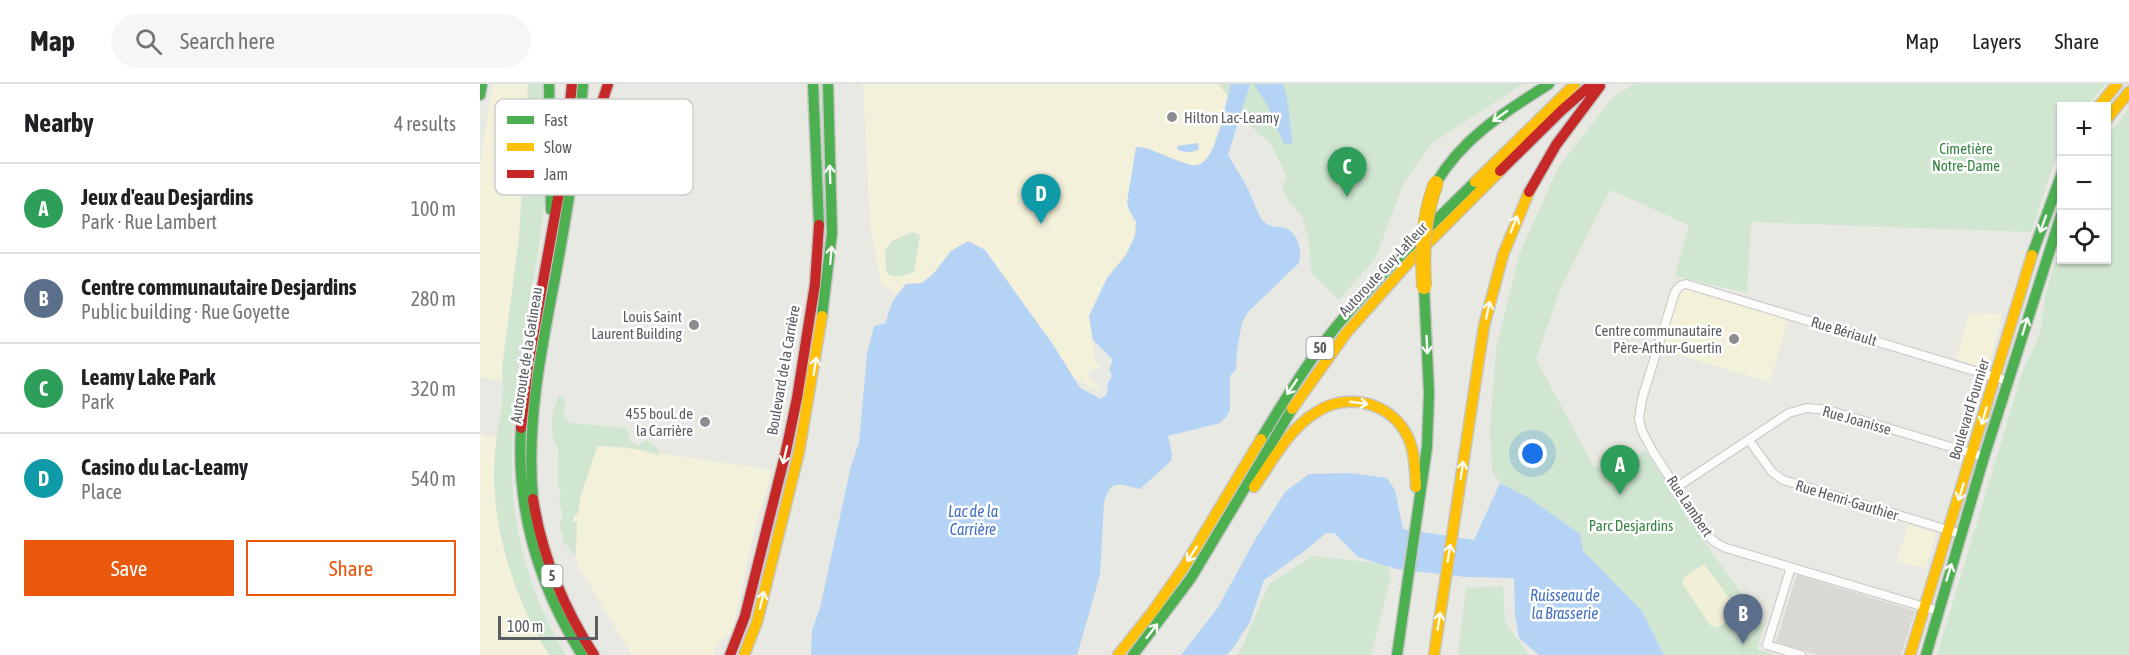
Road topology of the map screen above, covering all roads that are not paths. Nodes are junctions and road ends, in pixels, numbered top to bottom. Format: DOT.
graph roads {
  1 [pos="482,84"];
  2 [pos="572,84"];
  3 [pos="583,84"];
  4 [pos="608,84"];
  5 [pos="813,84"];
  6 [pos="828,84"];
  7 [pos="1549,84"];
  8 [pos="1575,84"];
  9 [pos="1592,84"];
  10 [pos="1601,84"];
  11 [pos="2117,84"];
  12 [pos="2129,92"];
  13 [pos="480,94"];
  14 [pos="571,99"];
  15 [pos="582,99"];
  16 [pos="603,99"];
  17 [pos="2102,102"];
  18 [pos="2111,114"];
  19 [pos="2057,184"];
  20 [pos="550,195"];
  21 [pos="559,195"];
  22 [pos="569,195"];
  23 [pos="573,195"];
  24 [pos="566,216"];
  25 [pos="2057,223"];
  26 [pos="552,233"];
  27 [pos="1680,286"];
  28 [pos="2001,379"];
  29 [pos="1749,440"];
  30 [pos="1978,456"];
  31 [pos="1677,487"];
  32 [pos="1419,513"];
  33 [pos="1955,532"];
  34 [pos="1212,545"];
  35 [pos="1791,567"];
  36 [pos="1932,609"];
  37 [pos="1397,653"];
  38 [pos="582,655"];
  39 [pos="594,655"];
  40 [pos="730,655"];
  41 [pos="744,655"];
  42 [pos="1118,655"];
  43 [pos="1133,655"];
  44 [pos="1434,655"];
  45 [pos="1801,655"];
  46 [pos="1910,655"];
  47 [pos="1926,655"];
  1 -- 13 [label="main road"];
  2 -- 14 [label="main road, Autoroute de la Gatineau / 5"];
  3 -- 15 [label="main road, Autoroute de la Gatineau / 5"];
  4 -- 16 [label="main road"];
  5 -- 40 [label="main road, Boulevard de la Carrière, one-way"];
  41 -- 6 [label="main road, Boulevard de la Carrière, one-way"];
  7 -- 32 [label="main road, one-way, bridge"];
  8 -- 42 [label="main road, Autoroute Guy-Lafleur / 50, one-way"];
  9 -- 34 [label="main road, Autoroute Guy-Lafleur / 50"];
  44 -- 10 [label="main road, one-way"];
  11 -- 17 [label="main road"];
  12 -- 18 [label="main road"];
  19 -- 28 [label="main road, Boulevard Fournier, one-way"];
  20 -- 26 [label="main road"];
  21 -- 26 [label="main road, Autoroute de la Gatineau / 5"];
  22 -- 24 [label="main road, Autoroute de la Gatineau / 5"];
  23 -- 24 [label="main road"];
  24 -- 39 [label="main road, Autoroute de la Gatineau / 5"];
  28 -- 25 [label="main road, Boulevard Fournier, one-way"];
  26 -- 38 [label="main road, Autoroute de la Gatineau / 5"];
  27 -- 28 [label="street, Rue Bériault"];
  27 -- 31 [label="street, Rue Lambert"];
  28 -- 30 [label="main road, Boulevard Fournier"];
  29 -- 30 [label="street, Rue Joanisse"];
  29 -- 31 [label="street, Rue Joanisse"];
  29 -- 33 [label="street, Rue Henri-Gauthier"];
  30 -- 33 [label="main road, Boulevard Fournier"];
  31 -- 35 [label="street, Rue Lambert"];
  34 -- 32 [label="main road, one-way"];
  32 -- 37 [label="main road"];
  33 -- 36 [label="main road, Boulevard Fournier"];
  43 -- 34 [label="main road, Autoroute Guy-Lafleur / 50, one-way"];
  35 -- 36 [label="street, Rue Lambert"];
  35 -- 45 [label="street"];
  36 -- 46 [label="main road, Boulevard Fournier"];
  36 -- 47 [label="main road, Boulevard Fournier"];
}
